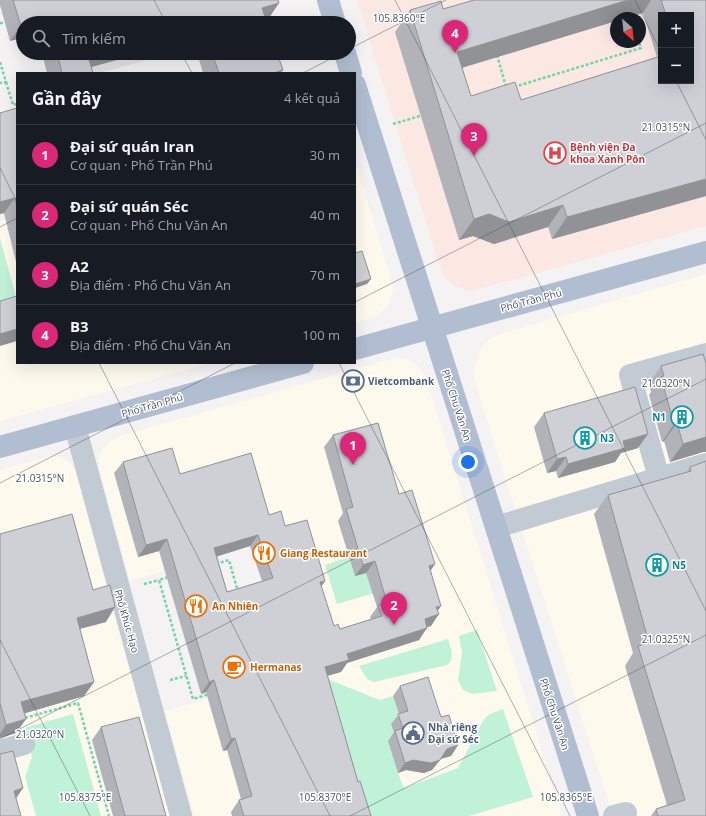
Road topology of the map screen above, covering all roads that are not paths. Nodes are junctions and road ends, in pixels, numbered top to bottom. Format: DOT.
graph roads {
  1 [pos="328,0"];
  2 [pos="333,16"];
  3 [pos="347,60"];
  4 [pos="351,72"];
  5 [pos="356,88"];
  6 [pos="706,252"];
  7 [pos="432,328"];
  8 [pos="356,349"];
  9 [pos="706,354"];
  10 [pos="299,364"];
  11 [pos="75,426"];
  12 [pos="0,447"];
  13 [pos="706,464"];
  14 [pos="659,478"];
  15 [pos="496,527"];
  16 [pos="24,744"];
  17 [pos="0,751"];
  18 [pos="181,816"];
  19 [pos="588,816"];
  1 -- 2 [label="main road"];
  3 -- 4 [label="main road"];
  5 -- 7 [label="main road, Phố Chu Văn An"];
  6 -- 7 [label="main road, Phố Trần Phú"];
  7 -- 8 [label="main road, Phố Trần Phú"];
  7 -- 15 [label="main road, Phố Chu Văn An"];
  9 -- 14 [label="street"];
  10 -- 11 [label="main road, Phố Trần Phú"];
  11 -- 12 [label="main road, Phố Trần Phú"];
  11 -- 18 [label="street, Phố Khúc Hạo"];
  13 -- 14 [label="street"];
  14 -- 15 [label="street"];
  15 -- 19 [label="main road, Phố Chu Văn An"];
  16 -- 17 [label="street"];
}
